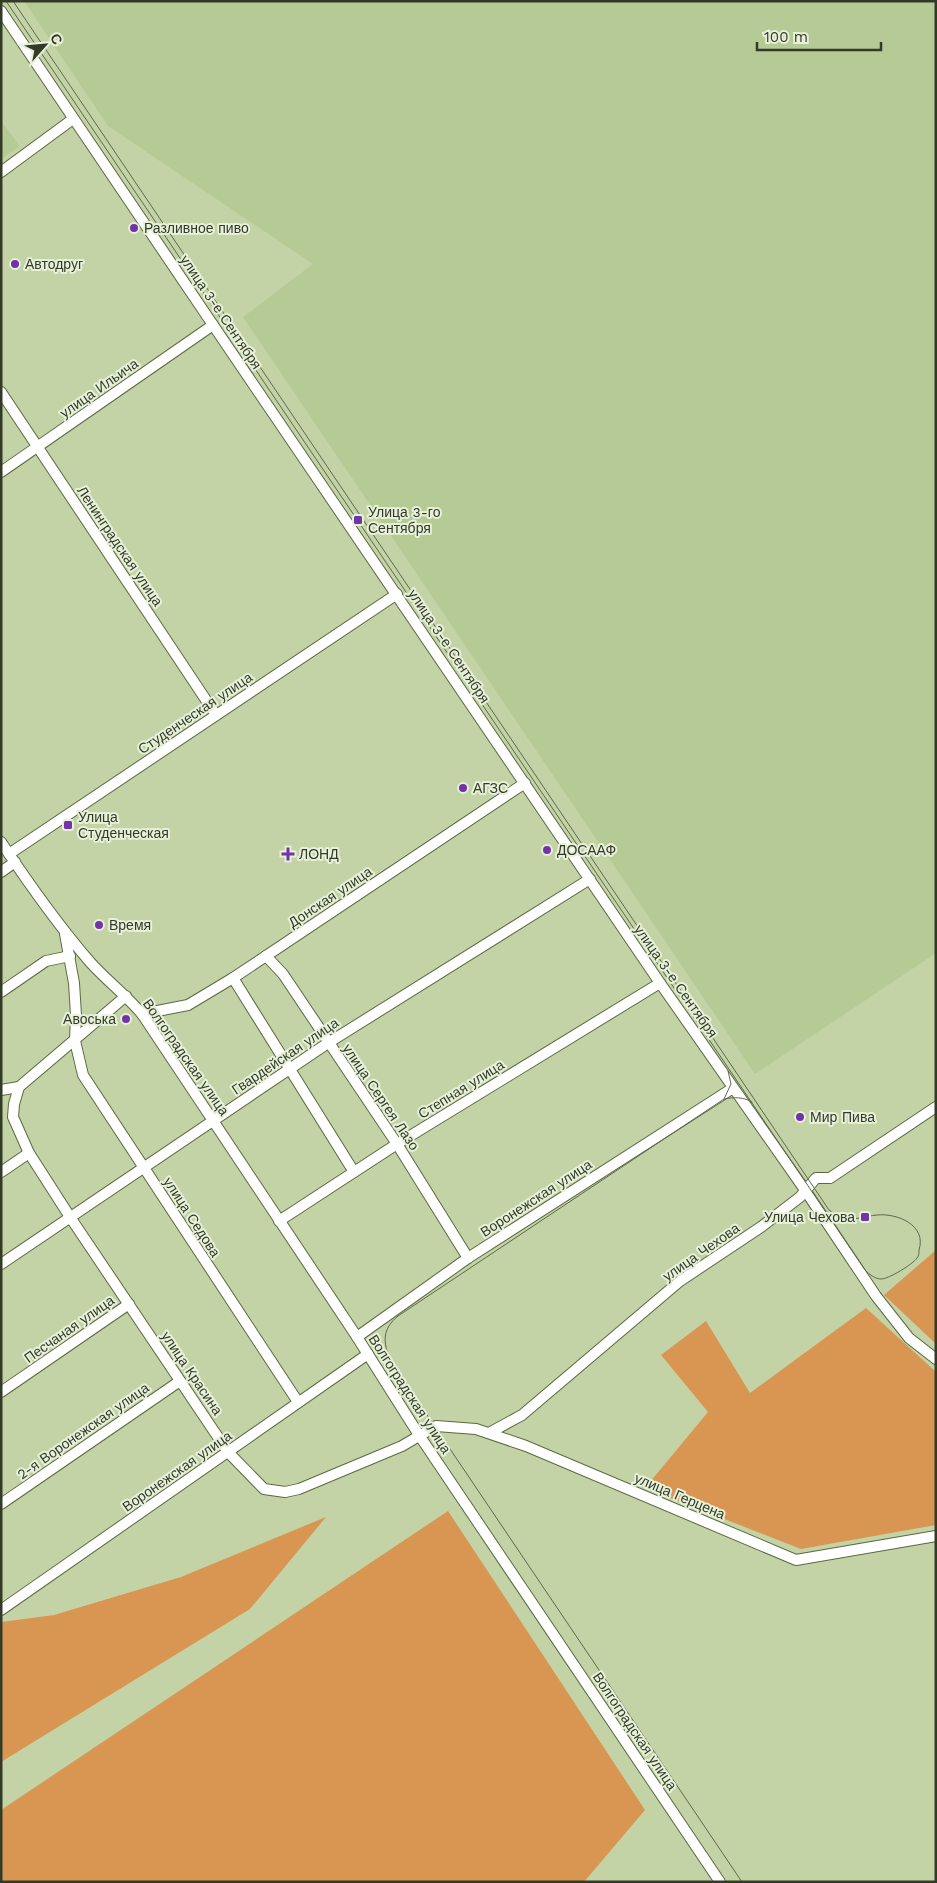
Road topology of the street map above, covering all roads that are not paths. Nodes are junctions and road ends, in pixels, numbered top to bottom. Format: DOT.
graph roads {
  1 [pos="1,11"];
  2 [pos="73,119"];
  3 [pos="1,172"];
  4 [pos="213,325"];
  5 [pos="1,392"];
  6 [pos="38,447"];
  7 [pos="1,472"];
  8 [pos="396,594"];
  9 [pos="216,715"];
  10 [pos="525,783"];
  11 [pos="1,842"];
  12 [pos="12,858"];
  13 [pos="1,872"];
  14 [pos="590,879"];
  15 [pos="65,932"];
  16 [pos="70,956"];
  17 [pos="266,956"];
  18 [pos="233,978"];
  19 [pos="660,983"];
  20 [pos="1,992"];
  21 [pos="126,996"];
  22 [pos="142,1014"];
  23 [pos="75,1041"];
  24 [pos="328,1042"];
  25 [pos="289,1069"];
  26 [pos="19,1087"];
  27 [pos="734,1088"];
  28 [pos="1,1090"];
  29 [pos="936,1107"];
  30 [pos="214,1121"];
  31 [pos="397,1144"];
  32 [pos="29,1153"];
  33 [pos="143,1168"];
  34 [pos="1,1172"];
  35 [pos="354,1172"];
  36 [pos="805,1190"];
  37 [pos="70,1217"];
  38 [pos="279,1221"];
  39 [pos="468,1258"];
  40 [pos="1,1264"];
  41 [pos="129,1304"];
  42 [pos="357,1337"];
  43 [pos="368,1354"];
  44 [pos="936,1358"];
  45 [pos="180,1380"];
  46 [pos="1,1392"];
  47 [pos="298,1402"];
  48 [pos="489,1433"];
  49 [pos="419,1435"];
  50 [pos="228,1452"];
  51 [pos="1,1504"];
  52 [pos="936,1536"];
  53 [pos="1,1610"];
  54 [pos="720,1882"];
  1 -- 2 [label="street, улица 3-е Сентября"];
  2 -- 3 [label="street"];
  2 -- 4 [label="street, улица 3-е Сентября"];
  4 -- 6 [label="street, улица Ильича"];
  4 -- 8 [label="street, улица 3-е Сентября"];
  5 -- 6 [label="street, Ленинградская улица"];
  6 -- 7 [label="street, улица Ильича"];
  6 -- 9 [label="street, Ленинградская улица"];
  8 -- 9 [label="street, Студенческая улица"];
  8 -- 10 [label="street, улица 3-е Сентября"];
  9 -- 12 [label="street, Студенческая улица"];
  10 -- 14 [label="street, улица 3-е Сентября"];
  10 -- 17 [label="street, Донская улица"];
  11 -- 12 [label="street, Волгоградская улица"];
  12 -- 13 [label="street, Студенческая улица"];
  12 -- 15 [label="street, Волгоградская улица"];
  14 -- 19 [label="street, улица 3-е Сентября"];
  14 -- 24 [label="street, Гвардейская улица"];
  15 -- 16 [label="street, Волгоградская улица"];
  15 -- 21 [label="street, Волгоградская улица"];
  16 -- 20 [label="street"];
  16 -- 23 [label="street, Волгоградская улица"];
  17 -- 18 [label="street, Донская улица"];
  17 -- 24 [label="street, улица Сергея Лазо"];
  18 -- 22 [label="street, Донская улица"];
  18 -- 25 [label="street"];
  19 -- 27 [label="street, улица 3-е Сентября"];
  19 -- 31 [label="street, Степная улица"];
  21 -- 22 [label="street, Волгоградская улица"];
  21 -- 23 [label="street"];
  22 -- 30 [label="street, Волгоградская улица"];
  23 -- 26 [label="street"];
  23 -- 33 [label="street, улица Седова"];
  24 -- 25 [label="street, Гвардейская улица"];
  24 -- 31 [label="street, улица Сергея Лазо"];
  25 -- 30 [label="street, Гвардейская улица"];
  25 -- 35 [label="street"];
  26 -- 28 [label="street"];
  26 -- 32 [label="street, улица Красина"];
  27 -- 36 [label="street, улица 3-е Сентября"];
  27 -- 39 [label="street, Воронежская улица"];
  29 -- 36 [label="street, улица Чехова"];
  30 -- 33 [label="street, Гвардейская улица"];
  30 -- 38 [label="street, Волгоградская улица"];
  31 -- 35 [label="street, Степная улица"];
  31 -- 39 [label="street, улица Сергея Лазо"];
  32 -- 34 [label="street"];
  32 -- 37 [label="street, улица Красина"];
  33 -- 37 [label="street, Гвардейская улица"];
  33 -- 47 [label="street, улица Седова"];
  35 -- 38 [label="street, Степная улица"];
  36 -- 44 [label="street, улица 3-е Сентября"];
  36 -- 48 [label="street, улица Чехова"];
  37 -- 40 [label="street, Гвардейская улица"];
  37 -- 41 [label="street, улица Красина"];
  38 -- 42 [label="street, Волгоградская улица"];
  39 -- 42 [label="street, Воронежская улица"];
  41 -- 45 [label="street, улица Красина"];
  41 -- 46 [label="street, Песчаная улица"];
  42 -- 43 [label="street, Волгоградская улица"];
  43 -- 47 [label="street, Воронежская улица"];
  43 -- 49 [label="street, Волгоградская улица"];
  45 -- 50 [label="street, улица Красина"];
  45 -- 51 [label="street, 2-я Воронежская улица"];
  47 -- 50 [label="street, Воронежская улица"];
  48 -- 49 [label="street, улица Герцена"];
  48 -- 52 [label="street, улица Герцена"];
  49 -- 50 [label="street, улица Красина"];
  49 -- 54 [label="street, Волгоградская улица"];
  50 -- 53 [label="street, Воронежская улица"];
}
